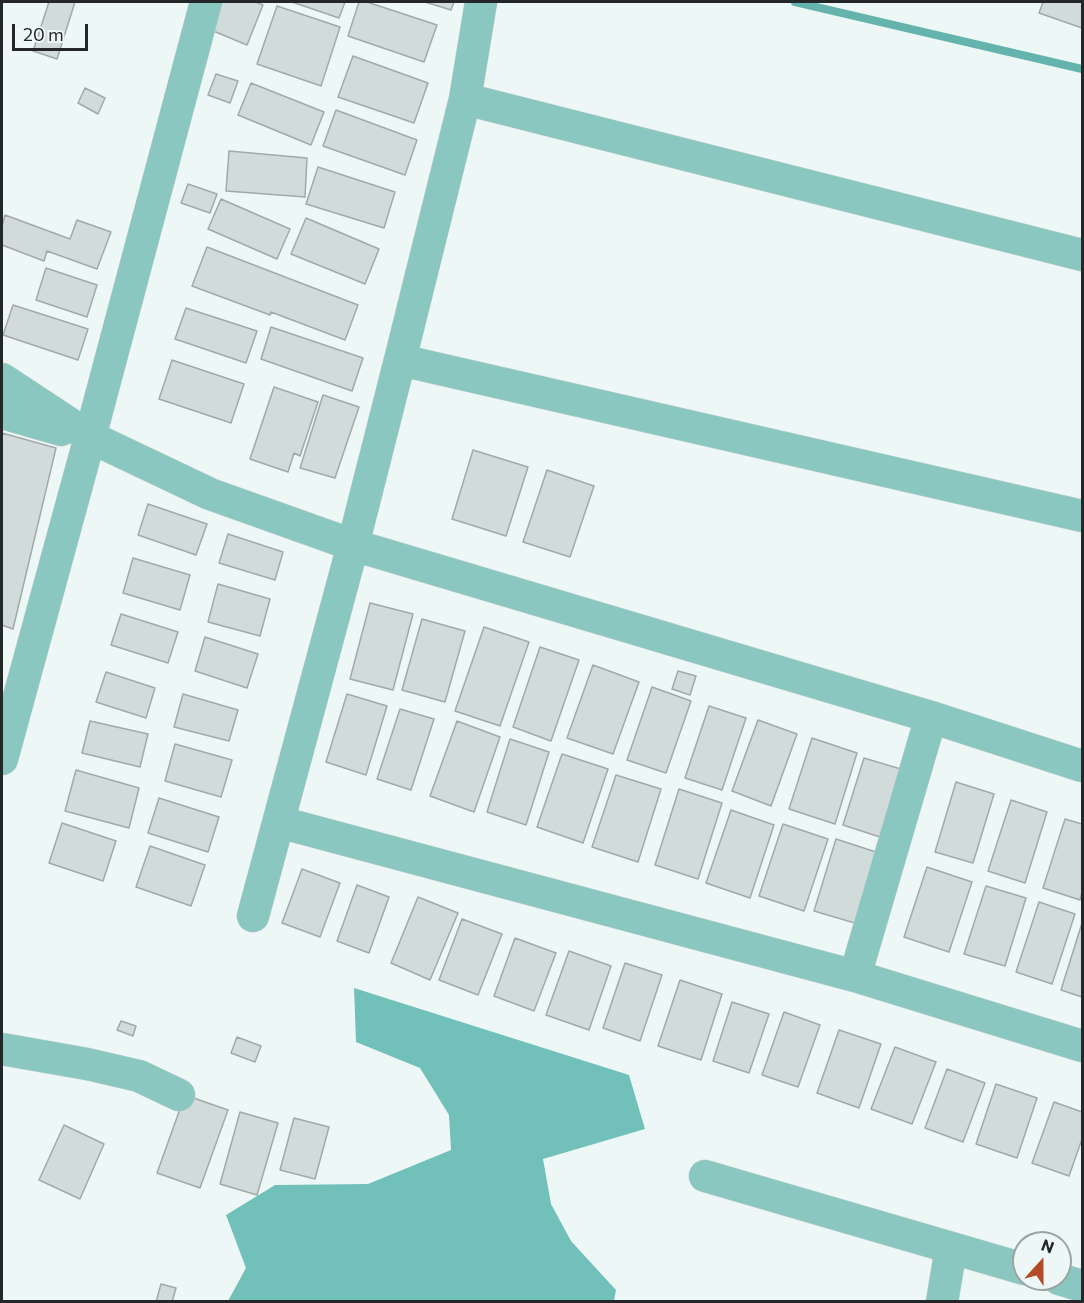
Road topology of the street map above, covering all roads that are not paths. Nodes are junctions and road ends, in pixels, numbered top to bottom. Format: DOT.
graph roads {
  1 [pos="206,2"];
  2 [pos="481,2"];
  3 [pos="465,99"];
  4 [pos="1083,255"];
  5 [pos="400,360"];
  6 [pos="2,379"];
  7 [pos="2,413"];
  8 [pos="90,437"];
  9 [pos="1082,512"];
  10 [pos="353,545"];
  11 [pos="932,717"];
  12 [pos="2,759"];
  13 [pos="1083,766"];
  14 [pos="279,822"];
  15 [pos="254,916"];
  16 [pos="855,976"];
  17 [pos="1083,1046"];
  18 [pos="2,1049"];
  19 [pos="179,1095"];
  20 [pos="705,1176"];
  21 [pos="951,1248"];
  22 [pos="1012,1266"];
  23 [pos="942,1302"];
  1 -- 8 [label="street"];
  2 -- 3 [label="street"];
  3 -- 4 [label="street"];
  3 -- 5 [label="street"];
  5 -- 9 [label="street"];
  5 -- 10 [label="street"];
  6 -- 8 [label="street"];
  7 -- 8 [label="street"];
  8 -- 10 [label="street"];
  8 -- 12 [label="street"];
  10 -- 11 [label="street"];
  10 -- 14 [label="street"];
  11 -- 13 [label="street"];
  11 -- 16 [label="street"];
  14 -- 15 [label="street"];
  14 -- 16 [label="street"];
  16 -- 17 [label="street"];
  18 -- 19 [label="street"];
  20 -- 21 [label="street"];
  21 -- 22 [label="street"];
  21 -- 23 [label="street"];
}
